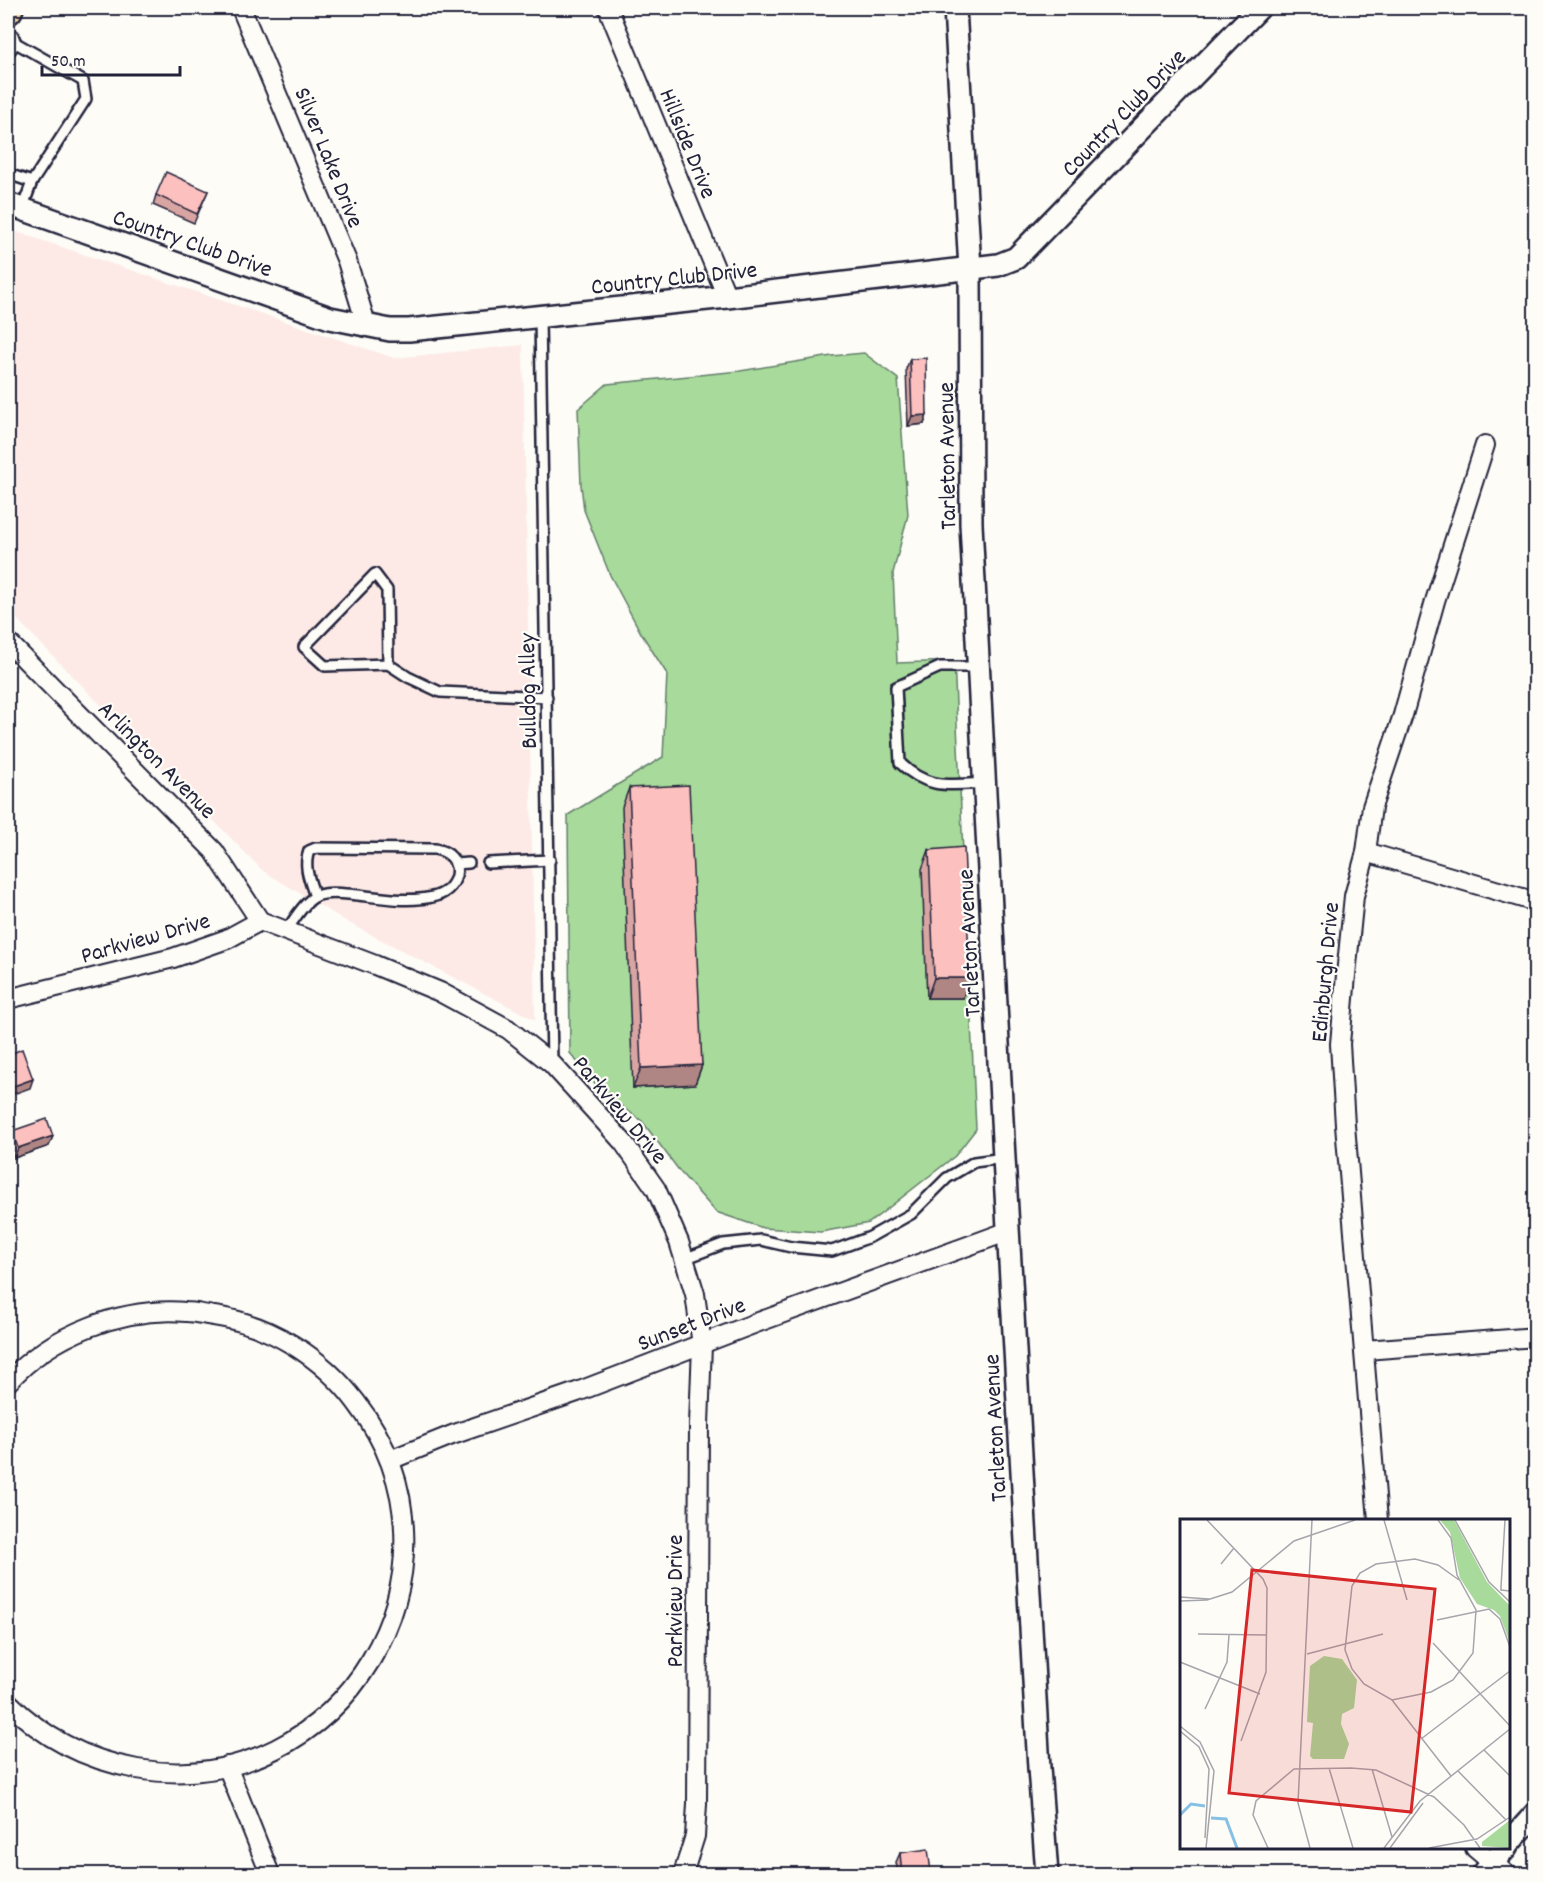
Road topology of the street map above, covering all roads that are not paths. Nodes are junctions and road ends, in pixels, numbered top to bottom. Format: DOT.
graph roads {
  1 [pos="242,8"];
  2 [pos="608,8"];
  3 [pos="955,8"];
  4 [pos="1259,8"];
  5 [pos="8,32"];
  6 [pos="16,43"];
  7 [pos="8,53"];
  8 [pos="8,174"];
  9 [pos="32,182"];
  10 [pos="15,207"];
  11 [pos="970,269"];
  12 [pos="727,297"];
  13 [pos="540,317"];
  14 [pos="367,327"];
  15 [pos="1485,445"];
  16 [pos="8,642"];
  17 [pos="388,664"];
  18 [pos="979,667"];
  19 [pos="546,697"];
  20 [pos="985,783"];
  21 [pos="1366,852"];
  22 [pos="550,860"];
  23 [pos="469,863"];
  24 [pos="488,863"];
  25 [pos="455,864"];
  26 [pos="315,897"];
  27 [pos="1536,902"];
  28 [pos="260,921"];
  29 [pos="286,931"];
  30 [pos="8,999"];
  31 [pos="552,1064"];
  32 [pos="1004,1158"];
  33 [pos="1009,1231"];
  34 [pos="684,1259"];
  35 [pos="1536,1337"];
  36 [pos="702,1345"];
  37 [pos="1365,1350"];
  38 [pos="8,1382"];
  39 [pos="390,1460"];
  40 [pos="1378,1519"];
  41 [pos="8,1702"];
  42 [pos="227,1766"];
  43 [pos="1536,1813"];
  44 [pos="1510,1847"];
  45 [pos="1477,1849"];
  46 [pos="1508,1849"];
  47 [pos="1499,1861"];
  48 [pos="270,1875"];
  49 [pos="683,1875"];
  50 [pos="1047,1875"];
  1 -- 14 [label="street, Silver Lake Drive"];
  2 -- 12 [label="street, Hillside Drive"];
  3 -- 11 [label="street, Tarleton Avenue"];
  4 -- 11 [label="street, Country Club Drive"];
  5 -- 6 [label="lane"];
  6 -- 7 [label="lane"];
  6 -- 9 [label="lane"];
  8 -- 9 [label="lane"];
  9 -- 10 [label="lane"];
  10 -- 14 [label="street, Country Club Drive"];
  11 -- 12 [label="street, Country Club Drive"];
  11 -- 18 [label="street, Tarleton Avenue"];
  12 -- 13 [label="street, Country Club Drive"];
  13 -- 14 [label="street, Country Club Drive"];
  13 -- 19 [label="lane, Bulldog Alley"];
  15 -- 21 [label="street, Edinburgh Drive"];
  16 -- 28 [label="street, Arlington Avenue"];
  17 -- 17 [label="lane"];
  17 -- 19 [label="lane"];
  18 -- 20 [label="street, Tarleton Avenue"];
  18 -- 20 [label="lane"];
  19 -- 22 [label="lane, Bulldog Alley"];
  20 -- 32 [label="street, Tarleton Avenue"];
  21 -- 27 [label="street"];
  21 -- 37 [label="street, Edinburgh Drive"];
  22 -- 24 [label="lane"];
  22 -- 31 [label="lane, Bulldog Alley"];
  23 -- 25 [label="lane"];
  25 -- 26 [label="lane"];
  25 -- 26 [label="lane"];
  26 -- 29 [label="lane"];
  28 -- 29 [label="street, Parkview Drive"];
  28 -- 30 [label="street, Parkview Drive"];
  29 -- 31 [label="street, Parkview Drive"];
  31 -- 34 [label="street, Parkview Drive"];
  32 -- 33 [label="street, Tarleton Avenue"];
  32 -- 34 [label="lane"];
  33 -- 36 [label="street, Sunset Drive"];
  33 -- 50 [label="street, Tarleton Avenue"];
  34 -- 36 [label="street, Parkview Drive"];
  35 -- 37 [label="street"];
  36 -- 39 [label="street, Sunset Drive"];
  36 -- 49 [label="street, Parkview Drive"];
  37 -- 40 [label="street, Edinburgh Drive"];
  38 -- 39 [label="street"];
  39 -- 42 [label="street"];
  41 -- 42 [label="street"];
  42 -- 48 [label="street"];
  43 -- 44 [label="street"];
  45 -- 47 [label="street"];
  46 -- 47 [label="street"];
}
